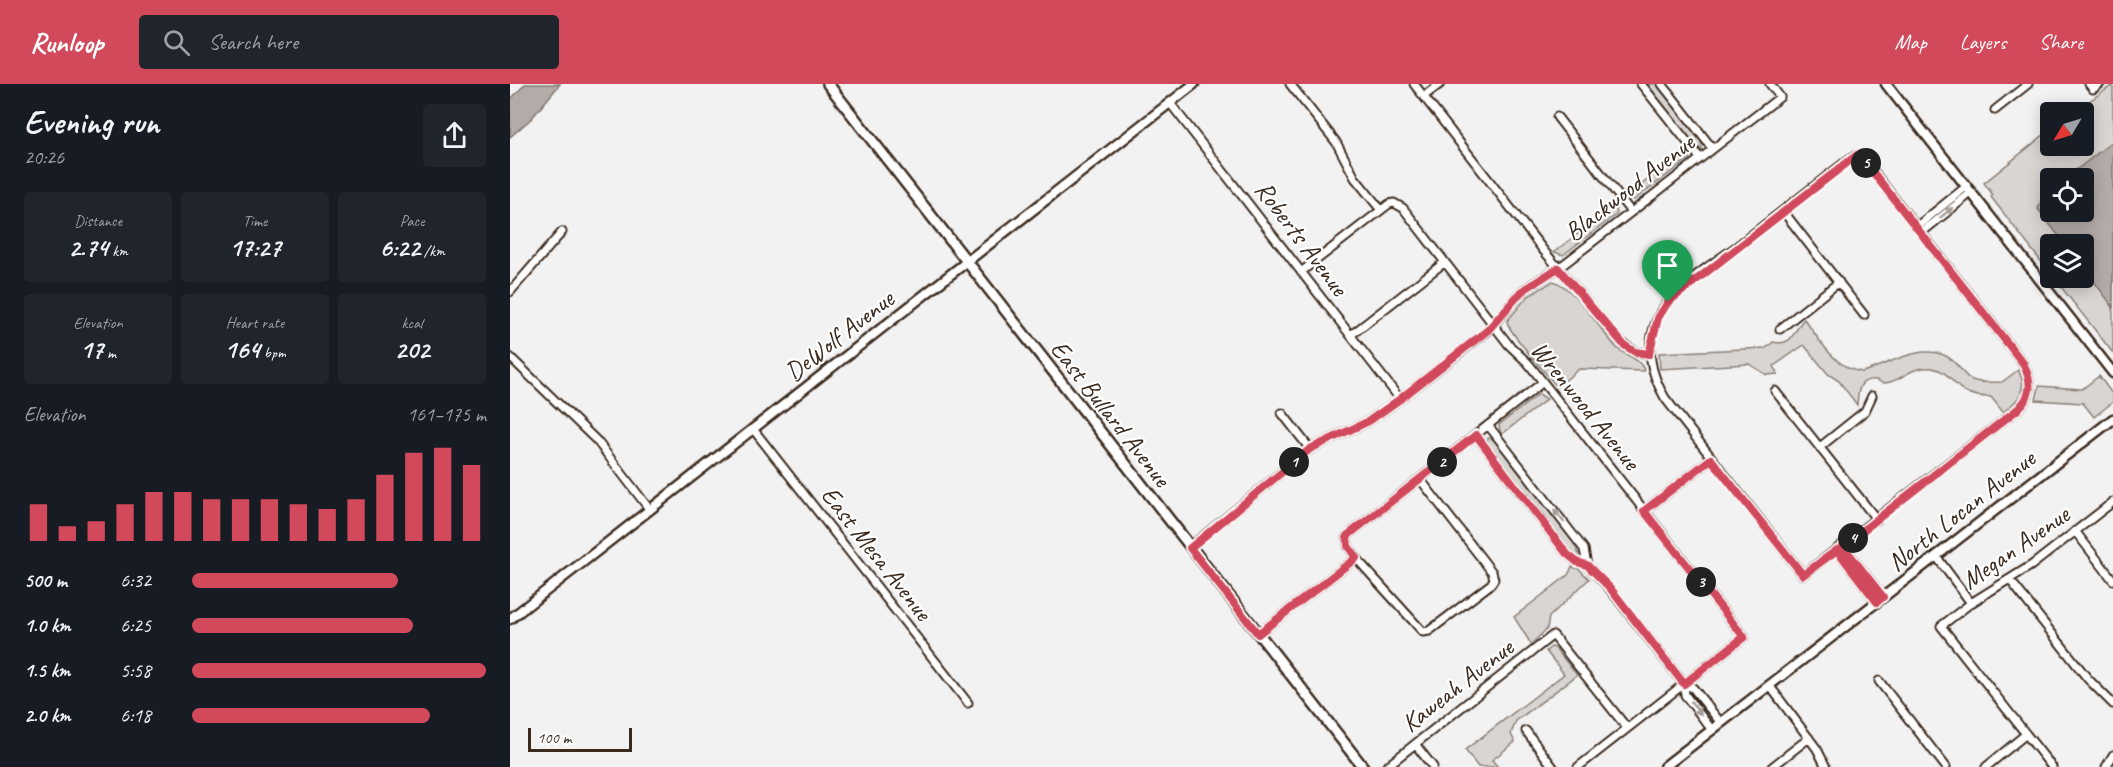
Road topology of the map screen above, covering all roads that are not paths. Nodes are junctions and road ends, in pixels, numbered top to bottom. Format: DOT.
graph roads {
  1 [pos="828,84"];
  2 [pos="1194,84"];
  3 [pos="1290,84"];
  4 [pos="1414,84"];
  5 [pos="1440,84"];
  6 [pos="1641,84"];
  7 [pos="1662,84"];
  8 [pos="1770,84"];
  9 [pos="1887,84"];
  10 [pos="2028,84"];
  11 [pos="2100,84"];
  12 [pos="2091,87"];
  13 [pos="1424,96"];
  14 [pos="1170,102"];
  15 [pos="1995,110"];
  16 [pos="1557,117"];
  17 [pos="1712,148"];
  18 [pos="1700,158"];
  19 [pos="1969,189"];
  20 [pos="1381,210"];
  21 [pos="1783,211"];
  22 [pos="1631,212"];
  23 [pos="1918,230"];
  24 [pos="562,232"];
  25 [pos="966,262"];
  26 [pos="1445,262"];
  27 [pos="1558,268"];
  28 [pos="1301,273"];
  29 [pos="1839,282"];
  30 [pos="510,292"];
  31 [pos="1864,315"];
  32 [pos="1493,324"];
  33 [pos="1780,329"];
  34 [pos="1351,335"];
  35 [pos="1649,354"];
  36 [pos="510,357"];
  37 [pos="2113,373"];
  38 [pos="1543,382"];
  39 [pos="1775,391"];
  40 [pos="1872,396"];
  41 [pos="1400,399"];
  42 [pos="1282,413"];
  43 [pos="2113,419"];
  44 [pos="1488,425"];
  45 [pos="753,429"];
  46 [pos="1476,435"];
  47 [pos="1820,447"];
  48 [pos="1310,449"];
  49 [pos="1711,459"];
  50 [pos="1420,479"];
  51 [pos="2113,502"];
  52 [pos="650,510"];
  53 [pos="1644,511"];
  54 [pos="1877,520"];
  55 [pos="2075,531"];
  56 [pos="1190,548"];
  57 [pos="1840,548"];
  58 [pos="1936,556"];
  59 [pos="1356,558"];
  60 [pos="1587,565"];
  61 [pos="2010,580"];
  62 [pos="2113,580"];
  63 [pos="1880,599"];
  64 [pos="1971,603"];
  65 [pos="510,619"];
  66 [pos="1258,634"];
  67 [pos="1879,681"];
  68 [pos="1684,684"];
  69 [pos="1768,685"];
  70 [pos="968,703"];
  71 [pos="2113,704"];
  72 [pos="1720,723"];
  73 [pos="1627,728"];
  74 [pos="1712,729"];
  75 [pos="1526,731"];
  76 [pos="2026,734"];
  77 [pos="1809,738"];
  78 [pos="1415,744"];
  79 [pos="2113,756"];
  80 [pos="1363,767"];
  81 [pos="1386,767"];
  82 [pos="1433,767"];
  83 [pos="1553,767"];
  84 [pos="1578,767"];
  85 [pos="1664,767"];
  86 [pos="1772,767"];
  87 [pos="1826,767"];
  88 [pos="1946,767"];
  89 [pos="1986,767"];
  90 [pos="2052,767"];
  91 [pos="2106,767"];
  1 -- 25 [label="main road, East Bullard Avenue"];
  2 -- 14 [label="street, DeWolf Avenue"];
  3 -- 20 [label="street"];
  4 -- 13 [label="street"];
  5 -- 13 [label="street"];
  6 -- 18 [label="street"];
  7 -- 17 [label="street"];
  8 -- 17 [label="street, Blackwood Avenue"];
  9 -- 19 [label="street"];
  10 -- 15 [label="street"];
  11 -- 12 [label="street"];
  13 -- 27 [label="street"];
  14 -- 25 [label="street, DeWolf Avenue"];
  14 -- 28 [label="street, Roberts Avenue"];
  16 -- 22 [label="street"];
  17 -- 18 [label="street, Blackwood Avenue"];
  18 -- 22 [label="street, Blackwood Avenue"];
  19 -- 23 [label="street"];
  19 -- 37 [label="street"];
  20 -- 26 [label="street, Wrenwood Avenue"];
  20 -- 28 [label="street"];
  21 -- 23 [label="street"];
  21 -- 29 [label="street"];
  21 -- 35 [label="street"];
  22 -- 27 [label="street, Blackwood Avenue"];
  23 -- 54 [label="street"];
  24 -- 30 [label="street"];
  25 -- 45 [label="street, DeWolf Avenue"];
  25 -- 56 [label="main road, East Bullard Avenue"];
  26 -- 32 [label="street, Wrenwood Avenue"];
  26 -- 34 [label="street"];
  27 -- 32 [label="street, Blackwood Avenue"];
  27 -- 35 [label="street"];
  28 -- 34 [label="street, Roberts Avenue"];
  29 -- 31 [label="street"];
  29 -- 33 [label="street"];
  32 -- 38 [label="street, Wrenwood Avenue"];
  32 -- 41 [label="street, Blackwood Avenue"];
  34 -- 41 [label="street, Roberts Avenue"];
  35 -- 49 [label="street"];
  36 -- 52 [label="street"];
  38 -- 44 [label="street"];
  38 -- 53 [label="street, Wrenwood Avenue"];
  39 -- 47 [label="street"];
  40 -- 47 [label="street"];
  41 -- 48 [label="street, Blackwood Avenue"];
  42 -- 48 [label="street"];
  43 -- 58 [label="street, North Locan Avenue"];
  44 -- 46 [label="street"];
  60 -- 44 [label="street, one-way"];
  45 -- 52 [label="street, DeWolf Avenue"];
  45 -- 70 [label="street, East Mesa Avenue"];
  46 -- 50 [label="street"];
  46 -- 60 [label="street"];
  47 -- 54 [label="street"];
  48 -- 56 [label="street, Blackwood Avenue"];
  49 -- 53 [label="street"];
  49 -- 57 [label="street"];
  50 -- 59 [label="street"];
  50 -- 59 [label="street"];
  51 -- 55 [label="street, Megan Avenue"];
  52 -- 65 [label="street, DeWolf Avenue"];
  53 -- 68 [label="street, Wrenwood Avenue"];
  54 -- 57 [label="street"];
  55 -- 61 [label="street, Megan Avenue"];
  55 -- 62 [label="street"];
  56 -- 66 [label="main road, East Bullard Avenue"];
  57 -- 63 [label="street"];
  58 -- 63 [label="street, North Locan Avenue"];
  58 -- 64 [label="street"];
  59 -- 66 [label="street"];
  60 -- 68 [label="street"];
  61 -- 64 [label="street, Megan Avenue"];
  61 -- 71 [label="street"];
  63 -- 69 [label="street, North Locan Avenue"];
  64 -- 76 [label="street, Megan Avenue"];
  66 -- 80 [label="main road, East Bullard Avenue"];
  67 -- 88 [label="street"];
  68 -- 72 [label="street"];
  68 -- 73 [label="street"];
  68 -- 74 [label="street, one-way"];
  69 -- 72 [label="street, North Locan Avenue"];
  69 -- 77 [label="street"];
  72 -- 74 [label="street, North Locan Avenue"];
  73 -- 78 [label="street, Kaweah Avenue"];
  73 -- 84 [label="street"];
  74 -- 85 [label="street, North Locan Avenue"];
  75 -- 83 [label="street"];
  76 -- 89 [label="street"];
  76 -- 90 [label="street"];
  77 -- 86 [label="street"];
  77 -- 87 [label="street"];
  78 -- 81 [label="street, Kaweah Avenue"];
  78 -- 82 [label="street"];
  79 -- 91 [label="street"];
}
